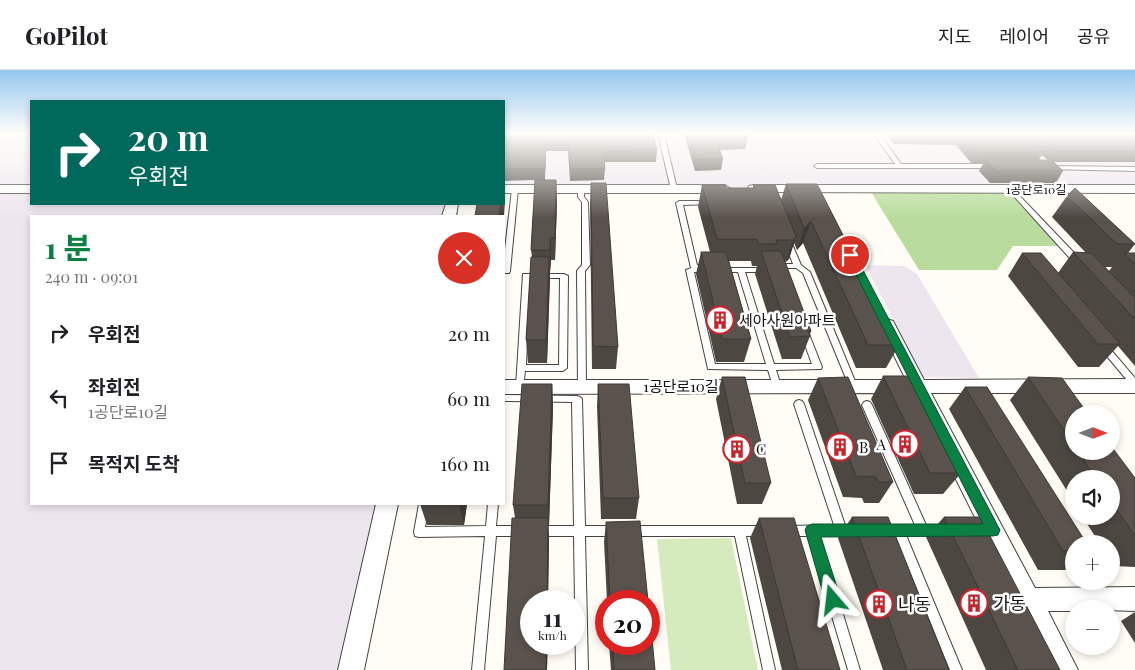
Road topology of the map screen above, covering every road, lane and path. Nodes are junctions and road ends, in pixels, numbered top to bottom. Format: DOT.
graph roads {
  1 [pos="668,162"];
  2 [pos="897,162"];
  3 [pos="899,165"];
  4 [pos="1043,165"];
  5 [pos="817,166"];
  6 [pos="1004,166"];
  7 [pos="1135,169"];
  8 [pos="0,189"];
  9 [pos="30,189"];
  10 [pos="581,189"];
  11 [pos="674,189"];
  12 [pos="817,189"];
  13 [pos="1135,189"];
  14 [pos="511,192"];
  15 [pos="720,196"];
  16 [pos="1017,196"];
  17 [pos="826,206"];
  18 [pos="1072,206"];
  19 [pos="784,230"];
  20 [pos="798,266"];
  21 [pos="741,270"];
  22 [pos="505,271"];
  23 [pos="1087,271"];
  24 [pos="878,309"];
  25 [pos="1097,339"];
  26 [pos="771,367"];
  27 [pos="521,368"];
  28 [pos="1135,385"];
  29 [pos="777,386"];
  30 [pos="853,386"];
  31 [pos="918,386"];
  32 [pos="512,387"];
  33 [pos="582,387"];
  34 [pos="505,399"];
  35 [pos="799,404"];
  36 [pos="867,405"];
  37 [pos="387,505"];
  38 [pos="424,505"];
  39 [pos="493,505"];
  40 [pos="812,530"];
  41 [pos="841,530"];
  42 [pos="898,530"];
  43 [pos="923,530"];
  44 [pos="953,530"];
  45 [pos="491,531"];
  46 [pos="579,531"];
  47 [pos="739,531"];
  48 [pos="1135,599"];
  49 [pos="1029,600"];
  50 [pos="351,670"];
  51 [pos="478,670"];
  52 [pos="582,670"];
  53 [pos="769,670"];
  54 [pos="854,670"];
  55 [pos="956,670"];
  56 [pos="1066,670"];
  1 -- 11 [label="lane"];
  2 -- 3 [label="lane"];
  3 -- 5 [label="lane"];
  3 -- 6 [label="lane"];
  4 -- 7 [label="lane"];
  8 -- 9 [label="street"];
  10 -- 11 [label="street, 1공단로10길"];
  10 -- 14 [label="street, 1공단로10길"];
  10 -- 33 [label="lane"];
  11 -- 15 [label="street, 1공단로10길"];
  12 -- 13 [label="street, 1공단로10길"];
  12 -- 15 [label="street, 1공단로10길"];
  12 -- 17 [label="street"];
  14 -- 22 [label="lane"];
  15 -- 20 [label="lane"];
  16 -- 18 [label="street"];
  16 -- 23 [label="lane"];
  19 -- 20 [label="lane"];
  20 -- 30 [label="lane"];
  21 -- 26 [label="lane"];
  21 -- 26 [label="lane"];
  21 -- 26 [label="lane"];
  24 -- 31 [label="street"];
  25 -- 28 [label="lane"];
  26 -- 29 [label="lane"];
  27 -- 27 [label="lane"];
  27 -- 32 [label="lane"];
  28 -- 31 [label="street, 1공단로10길"];
  29 -- 30 [label="street, 1공단로10길"];
  29 -- 33 [label="street, 1공단로10길"];
  30 -- 31 [label="street, 1공단로10길"];
  31 -- 49 [label="street"];
  32 -- 33 [label="street, 1공단로10길"];
  34 -- 46 [label="lane"];
  35 -- 41 [label="lane"];
  36 -- 43 [label="lane"];
  37 -- 50 [label="street"];
  38 -- 45 [label="lane"];
  39 -- 45 [label="lane"];
  40 -- 41 [label="lane"];
  40 -- 47 [label="lane"];
  40 -- 54 [label="lane"];
  41 -- 42 [label="lane"];
  42 -- 43 [label="lane"];
  42 -- 55 [label="lane"];
  43 -- 44 [label="lane"];
  45 -- 46 [label="lane"];
  45 -- 51 [label="lane"];
  46 -- 47 [label="lane"];
  46 -- 52 [label="lane"];
  47 -- 53 [label="lane"];
  48 -- 49 [label="street"];
  49 -- 56 [label="street"];
}
